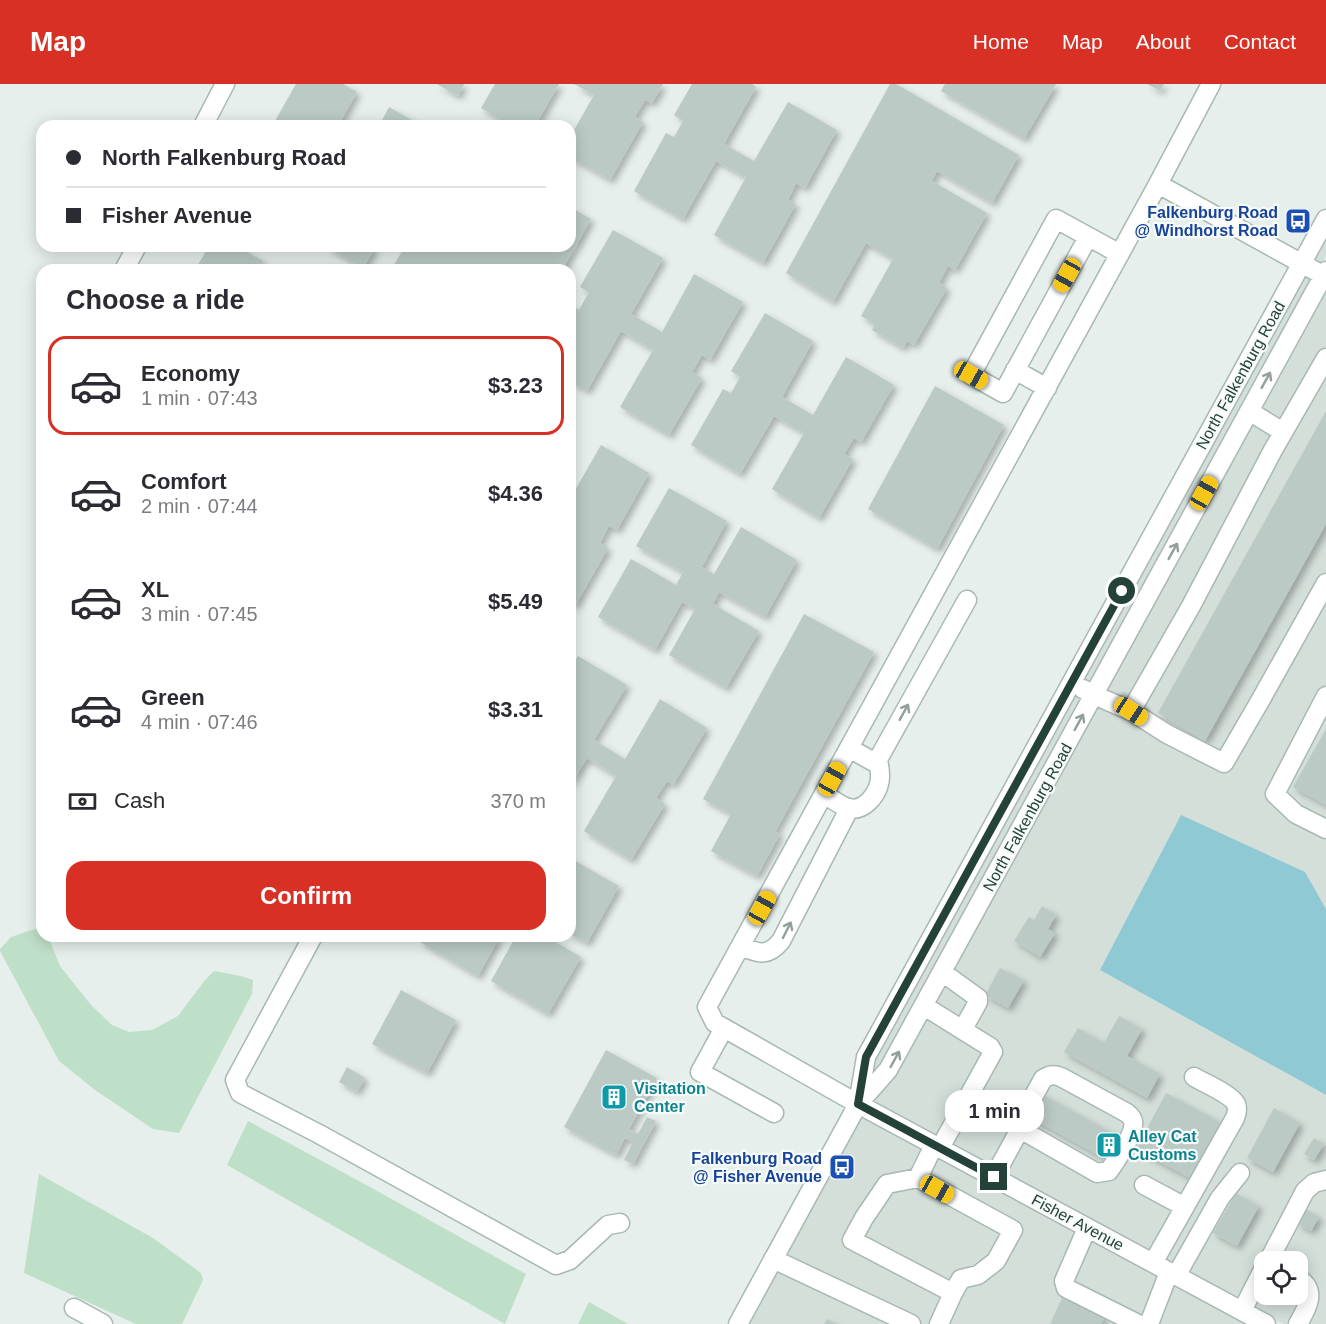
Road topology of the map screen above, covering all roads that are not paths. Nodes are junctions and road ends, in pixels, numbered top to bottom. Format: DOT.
graph roads {
  1 [pos="225,84"];
  2 [pos="1205,86"];
  3 [pos="206,120"];
  4 [pos="1158,184"];
  5 [pos="1326,219"];
  6 [pos="1088,237"];
  7 [pos="1120,254"];
  8 [pos="1302,263"];
  9 [pos="1325,275"];
  10 [pos="1326,358"];
  11 [pos="1015,370"];
  12 [pos="1047,388"];
  13 [pos="1249,411"];
  14 [pos="1283,432"];
  15 [pos="1326,583"];
  16 [pos="967,600"];
  17 [pos="1071,683"];
  18 [pos="1094,695"];
  19 [pos="1326,696"];
  20 [pos="1131,711"];
  21 [pos="849,748"];
  22 [pos="876,763"];
  23 [pos="824,794"];
  24 [pos="849,809"];
  25 [pos="1326,829"];
  26 [pos="310,942"];
  27 [pos="741,945"];
  28 [pos="942,972"];
  29 [pos="924,1006"];
  30 [pos="724,1028"];
  31 [pos="963,1029"];
  32 [pos="1194,1077"];
  33 [pos="858,1104"];
  34 [pos="774,1113"];
  35 [pos="1020,1129"];
  36 [pos="937,1146"];
  37 [pos="1240,1173"];
  38 [pos="994,1177"];
  39 [pos="918,1178"];
  40 [pos="1326,1179"];
  41 [pos="1143,1185"];
  42 [pos="1185,1207"];
  43 [pos="620,1222"];
  44 [pos="1088,1228"];
  45 [pos="1273,1251"];
  46 [pos="773,1259"];
  47 [pos="1166,1270"];
  48 [pos="1254,1288"];
  49 [pos="952,1293"];
  50 [pos="1308,1305"];
  51 [pos="74,1308"];
  52 [pos="1242,1311"];
  53 [pos="104,1324"];
  54 [pos="738,1324"];
  55 [pos="911,1324"];
  56 [pos="939,1324"];
  57 [pos="1138,1324"];
  58 [pos="1149,1324"];
  59 [pos="1266,1324"];
  60 [pos="1298,1324"];
  1 -- 3 [label="street"];
  2 -- 4 [label="street"];
  4 -- 7 [label="street"];
  4 -- 8 [label="street"];
  5 -- 8 [label="street, North Falkenburg Road"];
  6 -- 7 [label="street"];
  6 -- 11 [label="street"];
  6 -- 11 [label="street"];
  7 -- 12 [label="street"];
  8 -- 9 [label="street"];
  8 -- 17 [label="street, North Falkenburg Road"];
  13 -- 9 [label="street, North Falkenburg Road, one-way"];
  10 -- 14 [label="street"];
  11 -- 12 [label="street"];
  12 -- 21 [label="street"];
  13 -- 14 [label="street"];
  18 -- 13 [label="street, North Falkenburg Road, one-way"];
  14 -- 20 [label="street"];
  15 -- 20 [label="street"];
  22 -- 16 [label="street, one-way"];
  17 -- 18 [label="street"];
  17 -- 33 [label="street, North Falkenburg Road"];
  18 -- 20 [label="street"];
  28 -- 18 [label="street, North Falkenburg Road, one-way"];
  19 -- 25 [label="street"];
  21 -- 22 [label="street"];
  21 -- 23 [label="street"];
  22 -- 24 [label="street"];
  23 -- 24 [label="street"];
  23 -- 27 [label="street"];
  27 -- 24 [label="street, one-way"];
  26 -- 43 [label="street"];
  27 -- 30 [label="street"];
  28 -- 29 [label="street, North Falkenburg Road"];
  28 -- 31 [label="street"];
  29 -- 31 [label="street"];
  33 -- 29 [label="street, North Falkenburg Road, one-way"];
  30 -- 33 [label="street, Fisher Avenue"];
  30 -- 34 [label="street"];
  31 -- 36 [label="street"];
  32 -- 42 [label="street"];
  33 -- 36 [label="street, Fisher Avenue"];
  33 -- 46 [label="street, North Falkenburg Road"];
  35 -- 35 [label="street"];
  35 -- 38 [label="street"];
  36 -- 38 [label="street, Fisher Avenue"];
  36 -- 39 [label="street"];
  37 -- 47 [label="street"];
  38 -- 44 [label="street, Fisher Avenue"];
  39 -- 49 [label="street"];
  39 -- 49 [label="street"];
  40 -- 45 [label="street"];
  41 -- 42 [label="street"];
  42 -- 47 [label="street"];
  44 -- 47 [label="street, Fisher Avenue"];
  44 -- 57 [label="street"];
  46 -- 54 [label="street, North Falkenburg Road"];
  46 -- 55 [label="street"];
  47 -- 52 [label="street, Fisher Avenue"];
  47 -- 58 [label="street"];
  48 -- 52 [label="street"];
  49 -- 56 [label="street"];
  50 -- 60 [label="street"];
  51 -- 53 [label="street"];
  52 -- 59 [label="street, Fisher Avenue"];
}
